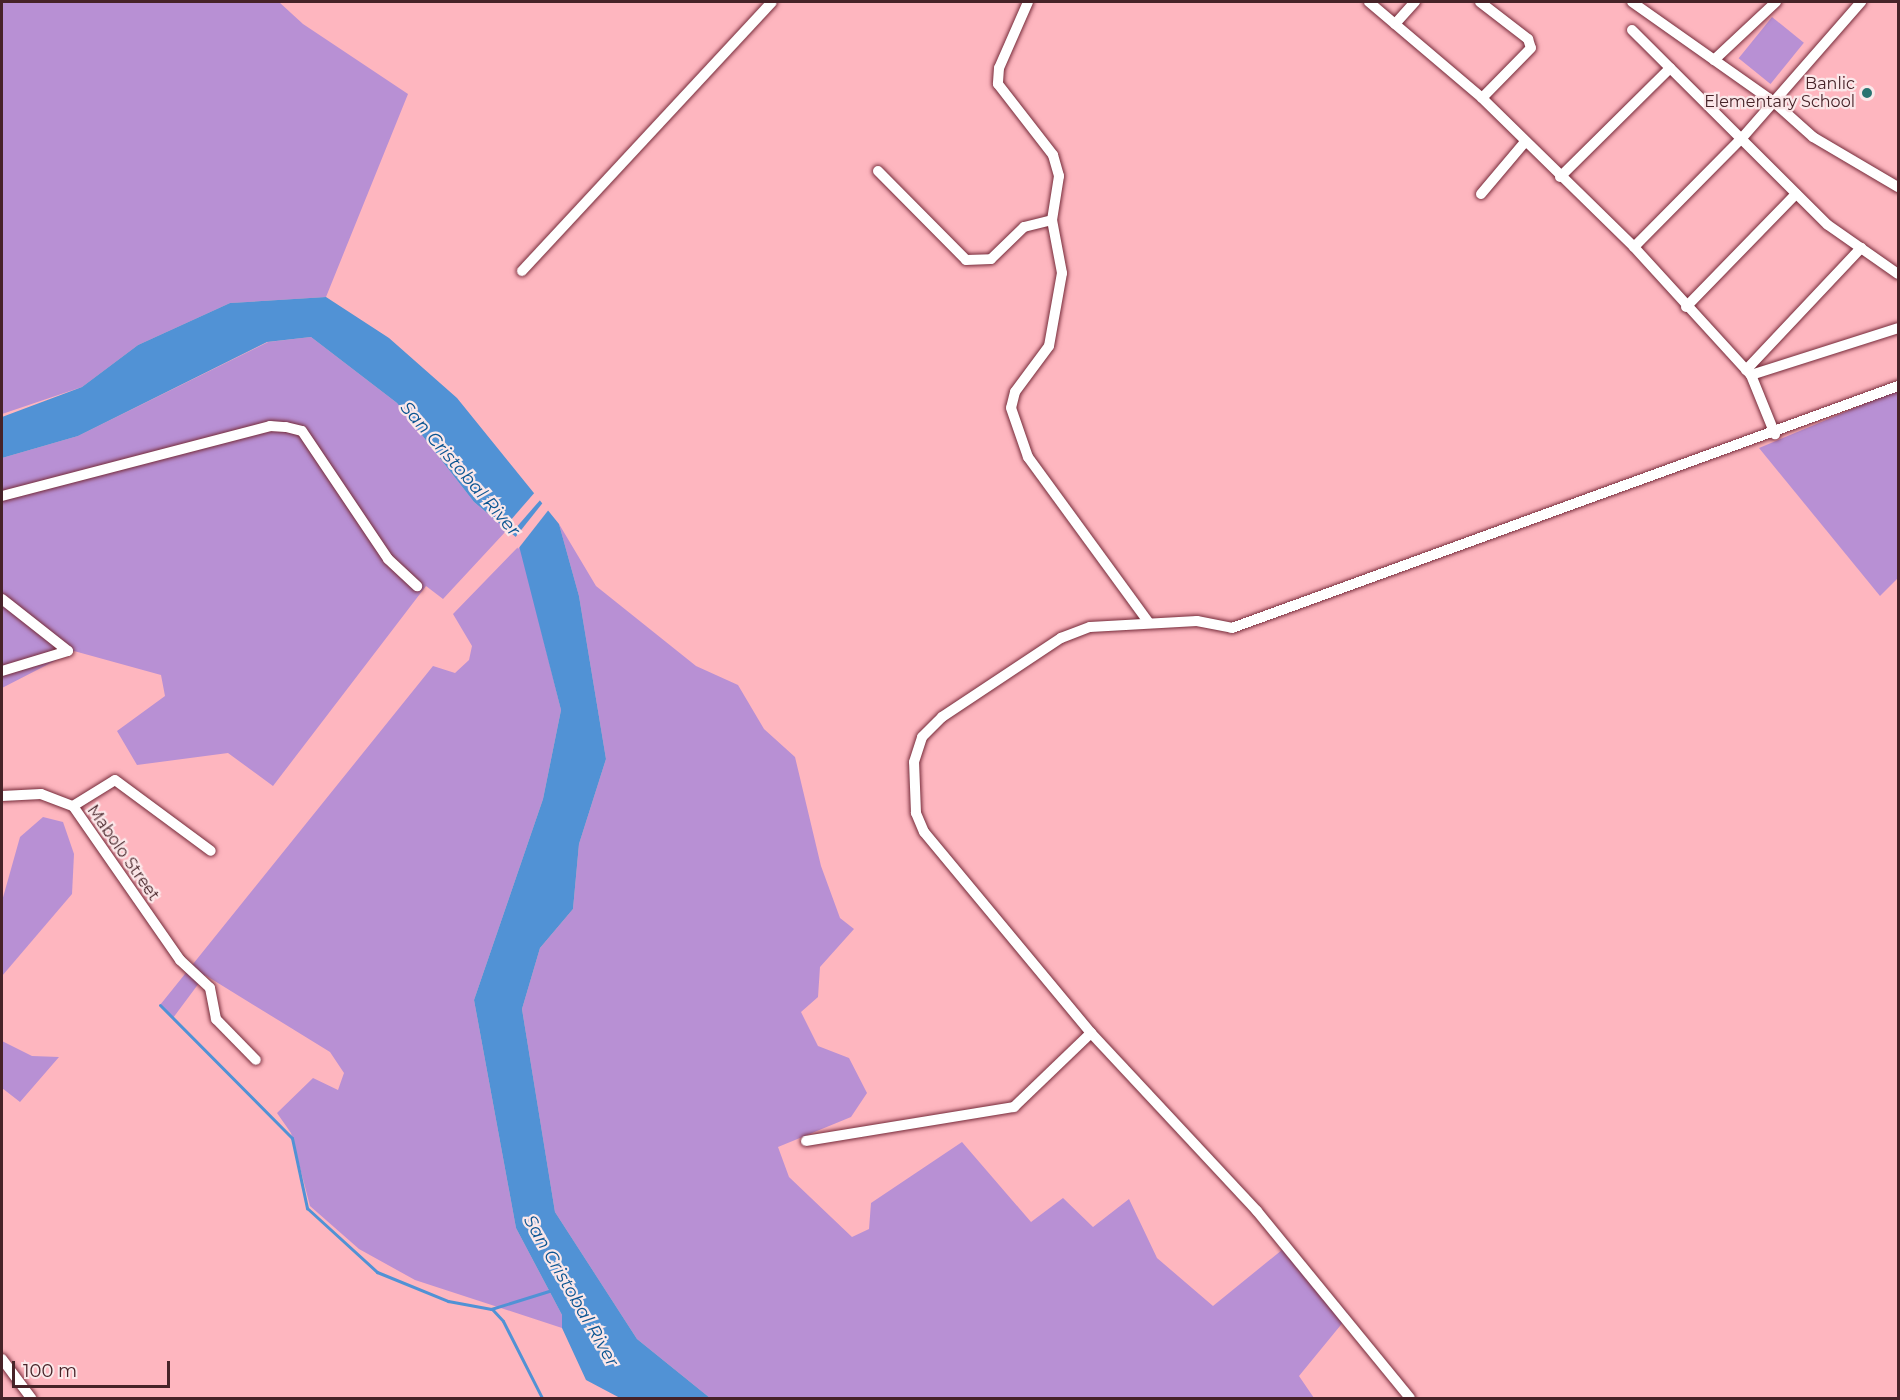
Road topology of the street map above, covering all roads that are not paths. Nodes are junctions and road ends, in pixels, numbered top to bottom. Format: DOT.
graph roads {
  1 [pos="772,2"];
  2 [pos="1028,2"];
  3 [pos="1369,2"];
  4 [pos="1415,2"];
  5 [pos="1480,2"];
  6 [pos="1632,2"];
  7 [pos="1776,2"];
  8 [pos="1861,2"];
  9 [pos="1395,24"];
  10 [pos="1632,30"];
  11 [pos="1714,60"];
  12 [pos="1670,68"];
  13 [pos="1482,98"];
  14 [pos="1775,103"];
  15 [pos="1742,138"];
  16 [pos="1526,142"];
  17 [pos="878,171"];
  18 [pos="1560,177"];
  19 [pos="1899,187"];
  20 [pos="1481,194"];
  21 [pos="1796,194"];
  22 [pos="1052,220"];
  23 [pos="1634,247"];
  24 [pos="1861,248"];
  25 [pos="522,271"];
  26 [pos="1899,274"];
  27 [pos="1686,307"];
  28 [pos="1899,328"];
  29 [pos="1748,372"];
  30 [pos="1899,386"];
  31 [pos="1775,434"];
  32 [pos="2,496"];
  33 [pos="417,586"];
  34 [pos="2,599"];
  35 [pos="1149,623"];
  36 [pos="2,671"];
  37 [pos="2,796"];
  38 [pos="73,806"];
  39 [pos="211,851"];
  40 [pos="1091,1033"];
  41 [pos="256,1060"];
  42 [pos="806,1141"];
  43 [pos="2,1359"];
  44 [pos="31,1398"];
  45 [pos="1410,1398"];
  1 -- 25 [label="street"];
  2 -- 22 [label="street"];
  3 -- 9 [label="street"];
  4 -- 9 [label="street"];
  5 -- 13 [label="street"];
  6 -- 11 [label="street"];
  7 -- 11 [label="street"];
  8 -- 14 [label="street"];
  9 -- 13 [label="street"];
  10 -- 12 [label="street"];
  11 -- 14 [label="street"];
  12 -- 15 [label="street"];
  12 -- 18 [label="street"];
  13 -- 16 [label="street"];
  14 -- 15 [label="street"];
  14 -- 19 [label="street"];
  15 -- 21 [label="street"];
  15 -- 23 [label="street"];
  16 -- 18 [label="street"];
  16 -- 20 [label="street"];
  17 -- 22 [label="street"];
  18 -- 23 [label="street"];
  21 -- 24 [label="street"];
  21 -- 27 [label="street"];
  22 -- 35 [label="street"];
  23 -- 27 [label="street"];
  24 -- 26 [label="street"];
  24 -- 29 [label="street"];
  27 -- 29 [label="street"];
  28 -- 29 [label="street"];
  29 -- 31 [label="street"];
  30 -- 31 [label="street"];
  31 -- 35 [label="street"];
  32 -- 33 [label="street"];
  34 -- 36 [label="street"];
  35 -- 40 [label="street"];
  37 -- 38 [label="street, Mabolo Street"];
  38 -- 39 [label="street"];
  38 -- 41 [label="street, Mabolo Street"];
  40 -- 42 [label="street"];
  40 -- 45 [label="street"];
  43 -- 44 [label="street"];
}
